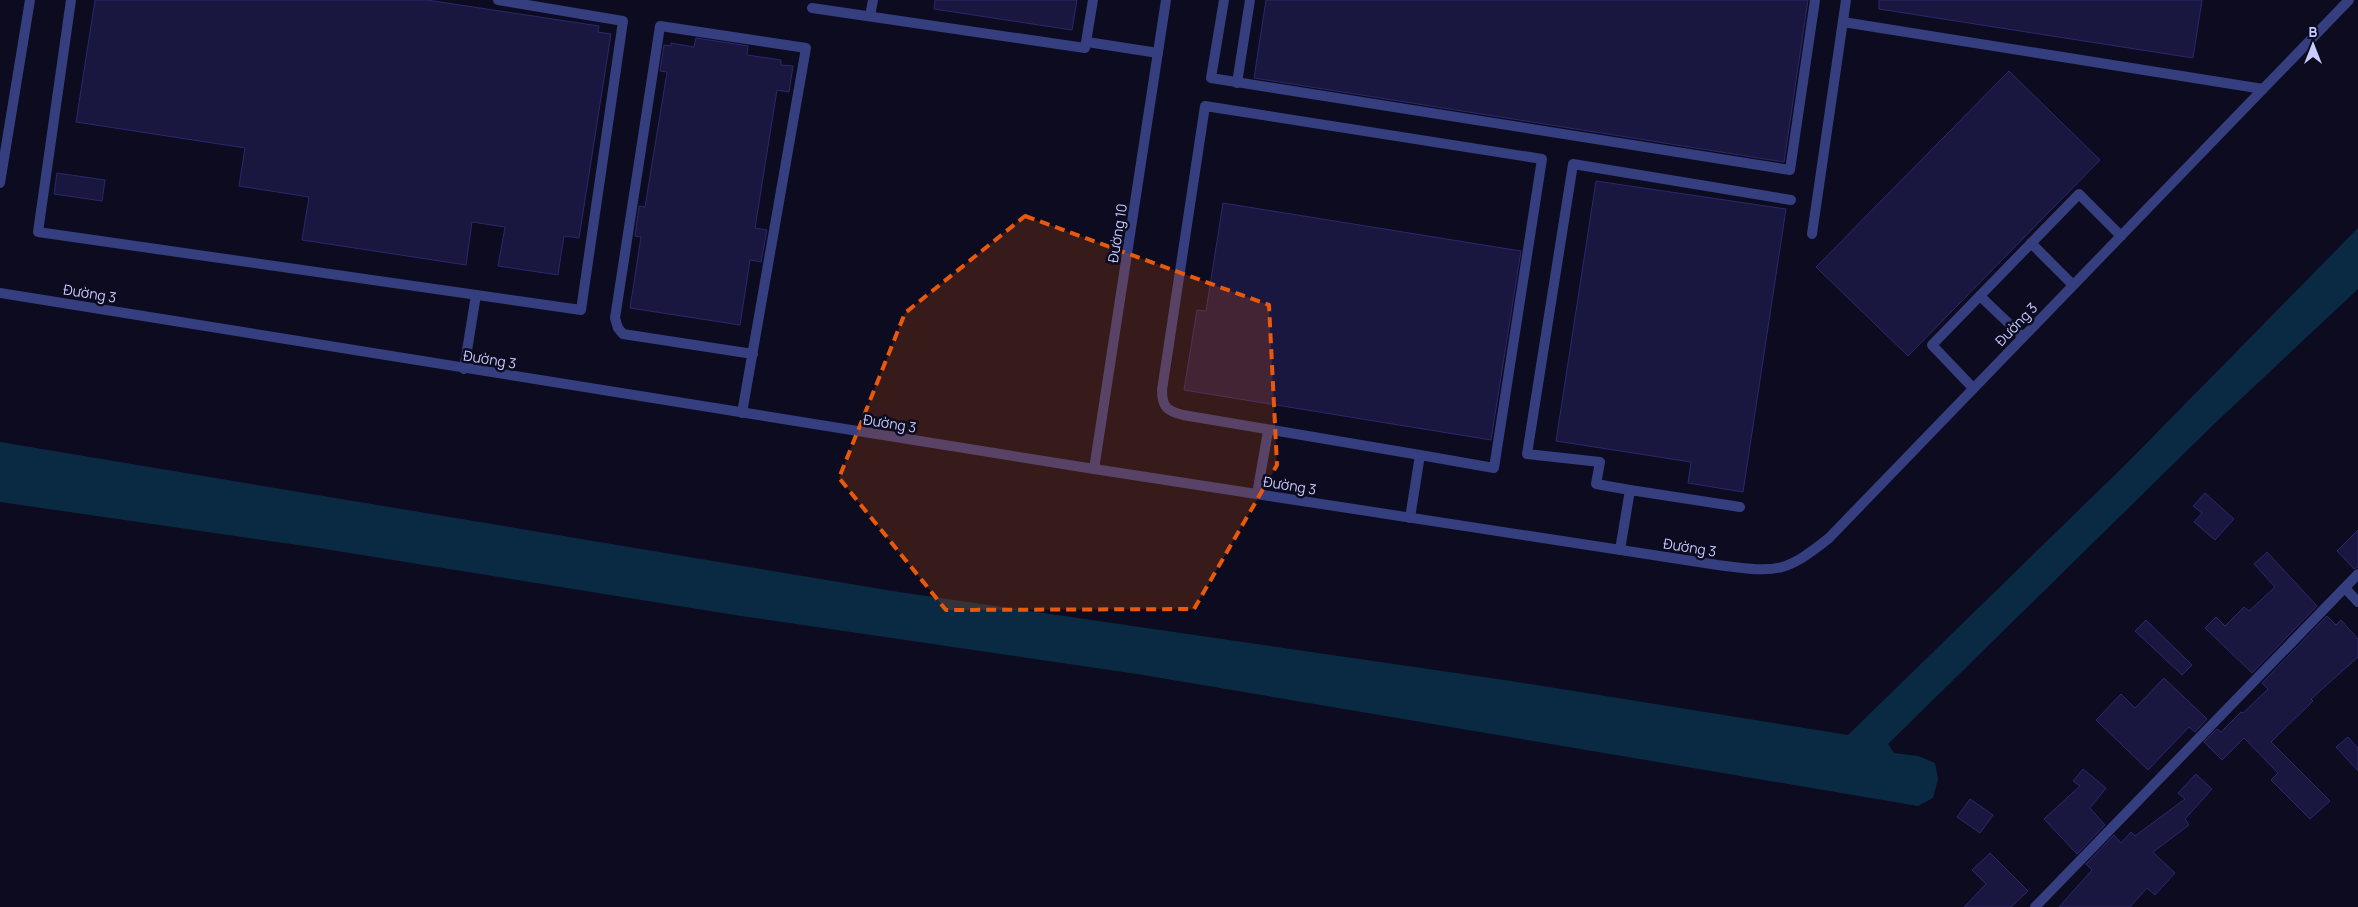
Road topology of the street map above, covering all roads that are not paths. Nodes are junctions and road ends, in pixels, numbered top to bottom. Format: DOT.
graph roads {
  1 [pos="30,0"];
  2 [pos="70,0"];
  3 [pos="498,0"];
  4 [pos="873,0"];
  5 [pos="1093,0"];
  6 [pos="1166,0"];
  7 [pos="1224,0"];
  8 [pos="1250,0"];
  9 [pos="1815,0"];
  10 [pos="1846,0"];
  11 [pos="2349,0"];
  12 [pos="812,8"];
  13 [pos="870,16"];
  14 [pos="1843,22"];
  15 [pos="1086,42"];
  16 [pos="1158,53"];
  17 [pos="1237,82"];
  18 [pos="2263,89"];
  19 [pos="0,183"];
  20 [pos="1791,200"];
  21 [pos="1812,234"];
  22 [pos="2121,236"];
  23 [pos="2031,243"];
  24 [pos="2073,285"];
  25 [pos="0,293"];
  26 [pos="476,295"];
  27 [pos="1980,296"];
  28 [pos="2023,337"];
  29 [pos="753,354"];
  30 [pos="464,369"];
  31 [pos="1973,388"];
  32 [pos="742,413"];
  33 [pos="1268,430"];
  34 [pos="1420,455"];
  35 [pos="1094,469"];
  36 [pos="1630,490"];
  37 [pos="1257,494"];
  38 [pos="1740,507"];
  39 [pos="1410,518"];
  40 [pos="1620,550"];
  41 [pos="2358,574"];
  42 [pos="2345,588"];
  43 [pos="2358,602"];
  44 [pos="2035,907"];
  1 -- 19 [label="street"];
  2 -- 26 [label="street"];
  3 -- 26 [label="street"];
  4 -- 13 [label="street"];
  5 -- 15 [label="street"];
  6 -- 16 [label="street, Đường 10"];
  7 -- 17 [label="street"];
  8 -- 17 [label="street"];
  9 -- 17 [label="street"];
  10 -- 14 [label="street"];
  11 -- 18 [label="street, Đường 3"];
  12 -- 13 [label="street"];
  13 -- 15 [label="street"];
  14 -- 18 [label="street"];
  14 -- 21 [label="street"];
  15 -- 16 [label="street"];
  16 -- 35 [label="street, Đường 10"];
  18 -- 22 [label="street, Đường 3"];
  20 -- 36 [label="street"];
  22 -- 23 [label="street"];
  22 -- 24 [label="street, Đường 3"];
  23 -- 24 [label="street"];
  23 -- 27 [label="street"];
  24 -- 28 [label="street, Đường 3"];
  25 -- 30 [label="street, Đường 3"];
  26 -- 30 [label="street"];
  27 -- 28 [label="street"];
  27 -- 31 [label="street"];
  28 -- 31 [label="street, Đường 3"];
  29 -- 29 [label="street"];
  29 -- 32 [label="street"];
  30 -- 32 [label="street, Đường 3"];
  31 -- 40 [label="street, Đường 3"];
  32 -- 35 [label="street, Đường 3"];
  33 -- 34 [label="street"];
  33 -- 34 [label="street"];
  33 -- 37 [label="street"];
  34 -- 39 [label="street"];
  35 -- 37 [label="street, Đường 3"];
  36 -- 38 [label="street"];
  36 -- 40 [label="street"];
  37 -- 39 [label="street, Đường 3"];
  39 -- 40 [label="street, Đường 3"];
  41 -- 42 [label="street"];
  42 -- 43 [label="street"];
  42 -- 44 [label="street"];
}
